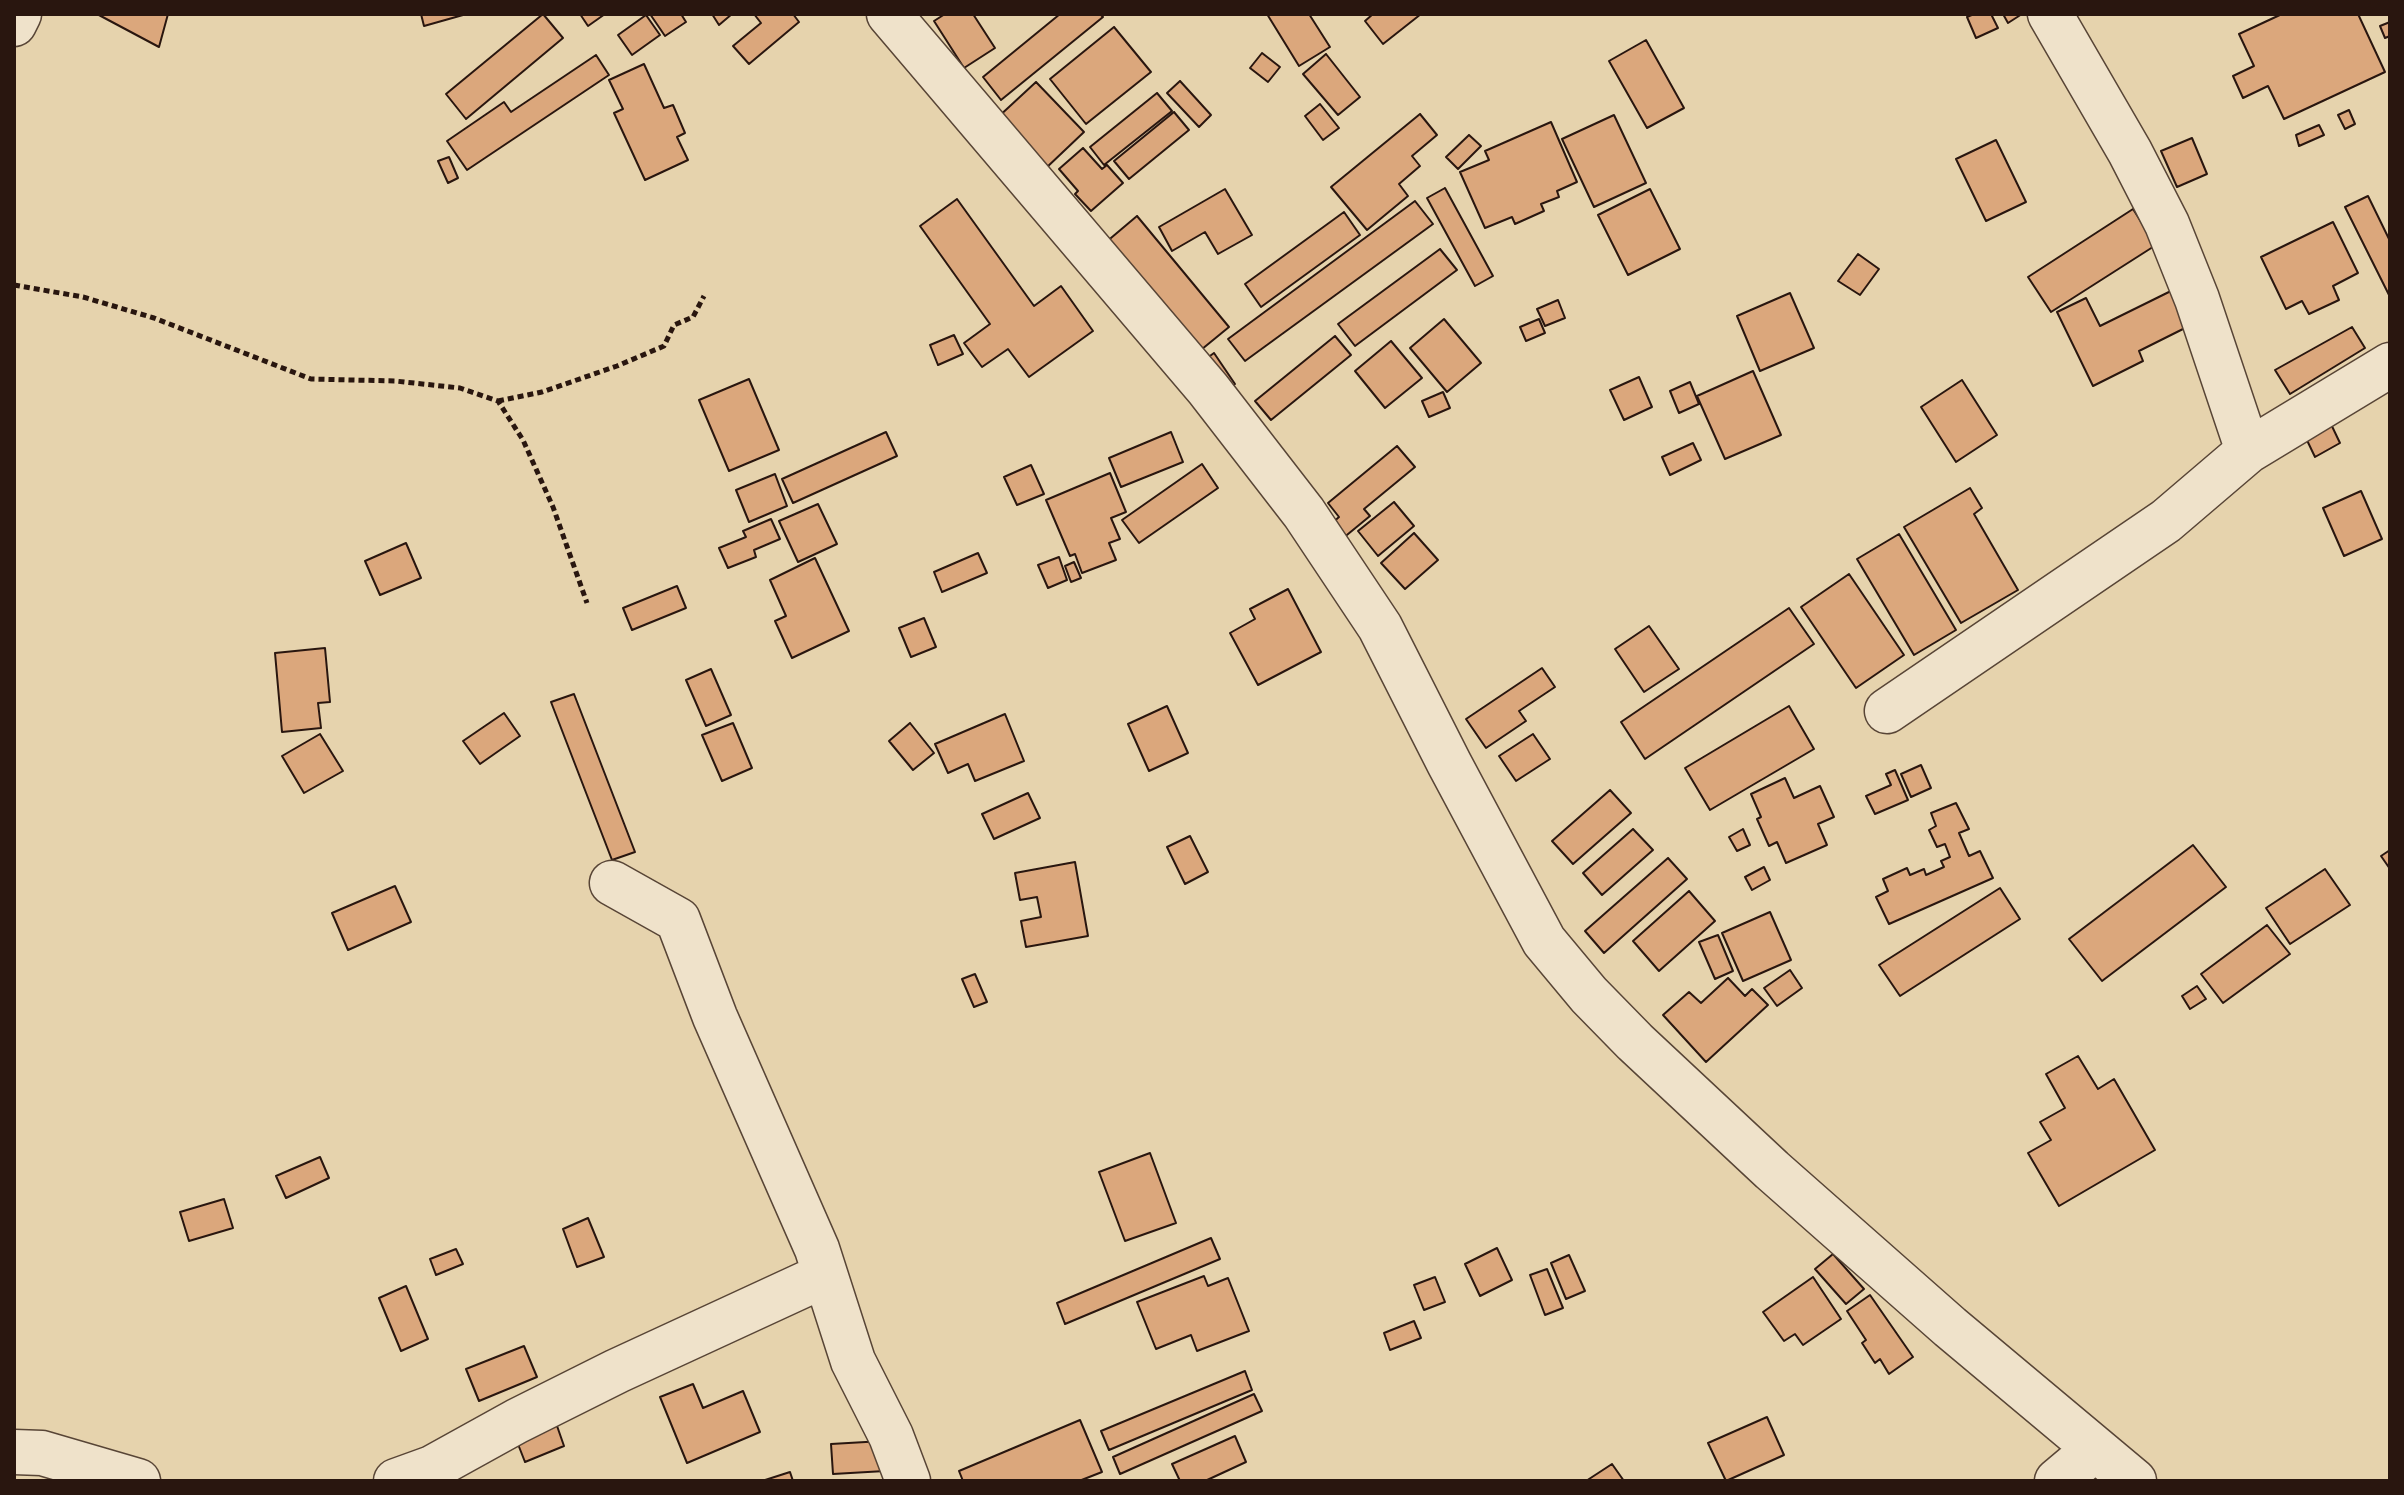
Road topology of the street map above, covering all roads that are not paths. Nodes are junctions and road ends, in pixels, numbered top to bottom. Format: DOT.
graph roads {
  1 [pos="19,14"];
  2 [pos="889,14"];
  3 [pos="2050,14"];
  4 [pos="14,24"];
  5 [pos="2390,365"];
  6 [pos="2248,451"];
  7 [pos="1887,711"];
  8 [pos="612,883"];
  9 [pos="825,1275"];
  10 [pos="2095,1449"];
  11 [pos="14,1452"];
  12 [pos="138,1481"];
  13 [pos="396,1481"];
  14 [pos="908,1481"];
  15 [pos="2057,1481"];
  16 [pos="2134,1481"];
  1 -- 4 [label="street"];
  2 -- 10 [label="street"];
  3 -- 6 [label="street"];
  5 -- 6 [label="street"];
  6 -- 7 [label="street"];
  8 -- 9 [label="street"];
  9 -- 13 [label="street"];
  9 -- 14 [label="street"];
  10 -- 15 [label="street"];
  10 -- 16 [label="street"];
  11 -- 12 [label="street"];
}
